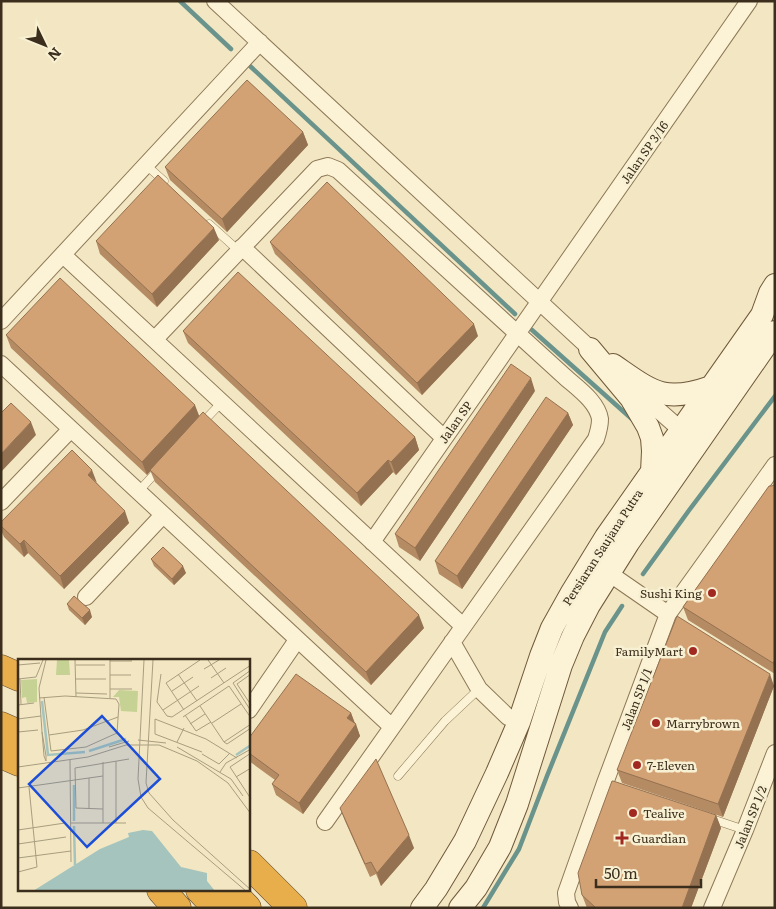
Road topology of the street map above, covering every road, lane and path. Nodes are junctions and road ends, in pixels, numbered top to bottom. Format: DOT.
graph roads {
  1 [pos="215,1"];
  2 [pos="749,1"];
  3 [pos="260,42"];
  4 [pos="146,165"];
  5 [pos="172,189"];
  6 [pos="205,220"];
  7 [pos="240,249"];
  8 [pos="63,255"];
  9 [pos="775,285"];
  10 [pos="775,297"];
  11 [pos="538,302"];
  12 [pos="1,321"];
  13 [pos="768,324"];
  14 [pos="517,333"];
  15 [pos="154,340"];
  16 [pos="590,349"];
  17 [pos="1,364"];
  18 [pos="710,387"];
  19 [pos="222,402"];
  20 [pos="71,429"];
  21 [pos="197,429"];
  22 [pos="681,430"];
  23 [pos="444,438"];
  24 [pos="165,463"];
  25 [pos="775,465"];
  26 [pos="652,472"];
  27 [pos="138,492"];
  28 [pos="1,502"];
  29 [pos="163,514"];
  30 [pos="372,542"];
  31 [pos="600,567"];
  32 [pos="86,597"];
  33 [pos="672,617"];
  34 [pos="463,626"];
  35 [pos="298,640"];
  36 [pos="452,642"];
  37 [pos="1,669"];
  38 [pos="18,677"];
  39 [pos="479,689"];
  40 [pos="1,707"];
  41 [pos="250,709"];
  42 [pos="18,713"];
  43 [pos="519,722"];
  44 [pos="1,726"];
  45 [pos="392,727"];
  46 [pos="18,734"];
  47 [pos="775,753"];
  48 [pos="1,754"];
  49 [pos="18,762"];
  50 [pos="398,776"];
  51 [pos="698,814"];
  52 [pos="325,822"];
  53 [pos="745,830"];
  54 [pos="250,865"];
  55 [pos="163,892"];
  56 [pos="202,892"];
  57 [pos="232,892"];
  58 [pos="568,905"];
  59 [pos="177,908"];
  60 [pos="217,908"];
  61 [pos="247,908"];
  62 [pos="293,908"];
  63 [pos="422,908"];
  64 [pos="460,908"];
  65 [pos="712,908"];
  1 -- 3 [label="street"];
  2 -- 11 [label="street, Jalan SP 3/16"];
  3 -- 4 [label="street"];
  3 -- 11 [label="street"];
  4 -- 5 [label="lane"];
  4 -- 8 [label="street"];
  6 -- 7 [label="lane"];
  7 -- 14 [label="street"];
  7 -- 15 [label="street"];
  7 -- 23 [label="street"];
  8 -- 12 [label="street"];
  8 -- 15 [label="street"];
  9 -- 13 [label="main road, Persiaran Saujana Putra"];
  10 -- 13 [label="main road"];
  11 -- 14 [label="street, Jalan SP"];
  11 -- 16 [label="street"];
  13 -- 18 [label="main road, Persiaran Saujana Putra"];
  13 -- 31 [label="main road, Persiaran Saujana Putra"];
  14 -- 23 [label="street, Jalan SP"];
  14 -- 34 [label="street"];
  15 -- 19 [label="street"];
  16 -- 18 [label="main road"];
  16 -- 22 [label="street"];
  16 -- 26 [label="main road"];
  17 -- 20 [label="street"];
  18 -- 22 [label="main road, Persiaran Saujana Putra"];
  19 -- 21 [label="lane"];
  19 -- 30 [label="street"];
  20 -- 27 [label="street"];
  20 -- 28 [label="street"];
  22 -- 26 [label="main road, Persiaran Saujana Putra"];
  23 -- 30 [label="street, Jalan SP"];
  24 -- 27 [label="lane"];
  25 -- 33 [label="street, Jalan SP 1/1"];
  26 -- 31 [label="main road, Persiaran Saujana Putra"];
  27 -- 29 [label="street"];
  29 -- 32 [label="street"];
  29 -- 35 [label="street"];
  30 -- 34 [label="street"];
  31 -- 33 [label="street"];
  31 -- 43 [label="main road, Persiaran Saujana Putra"];
  31 -- 64 [label="main road, Persiaran Saujana Putra"];
  33 -- 58 [label="street, Jalan SP 1/1"];
  34 -- 36 [label="street"];
  35 -- 41 [label="street"];
  35 -- 45 [label="street"];
  36 -- 39 [label="street"];
  36 -- 45 [label="street"];
  37 -- 38 [label="highway"];
  39 -- 43 [label="street"];
  39 -- 50 [label="lane"];
  40 -- 42 [label="highway"];
  43 -- 63 [label="main road, Persiaran Saujana Putra"];
  44 -- 46 [label="highway"];
  45 -- 52 [label="street"];
  47 -- 53 [label="street, Jalan SP 1/2"];
  48 -- 49 [label="highway"];
  51 -- 53 [label="lane"];
  53 -- 65 [label="street, Jalan SP 1/2"];
  54 -- 62 [label="highway"];
  55 -- 59 [label="highway"];
  56 -- 60 [label="highway"];
  57 -- 61 [label="highway"];
}
